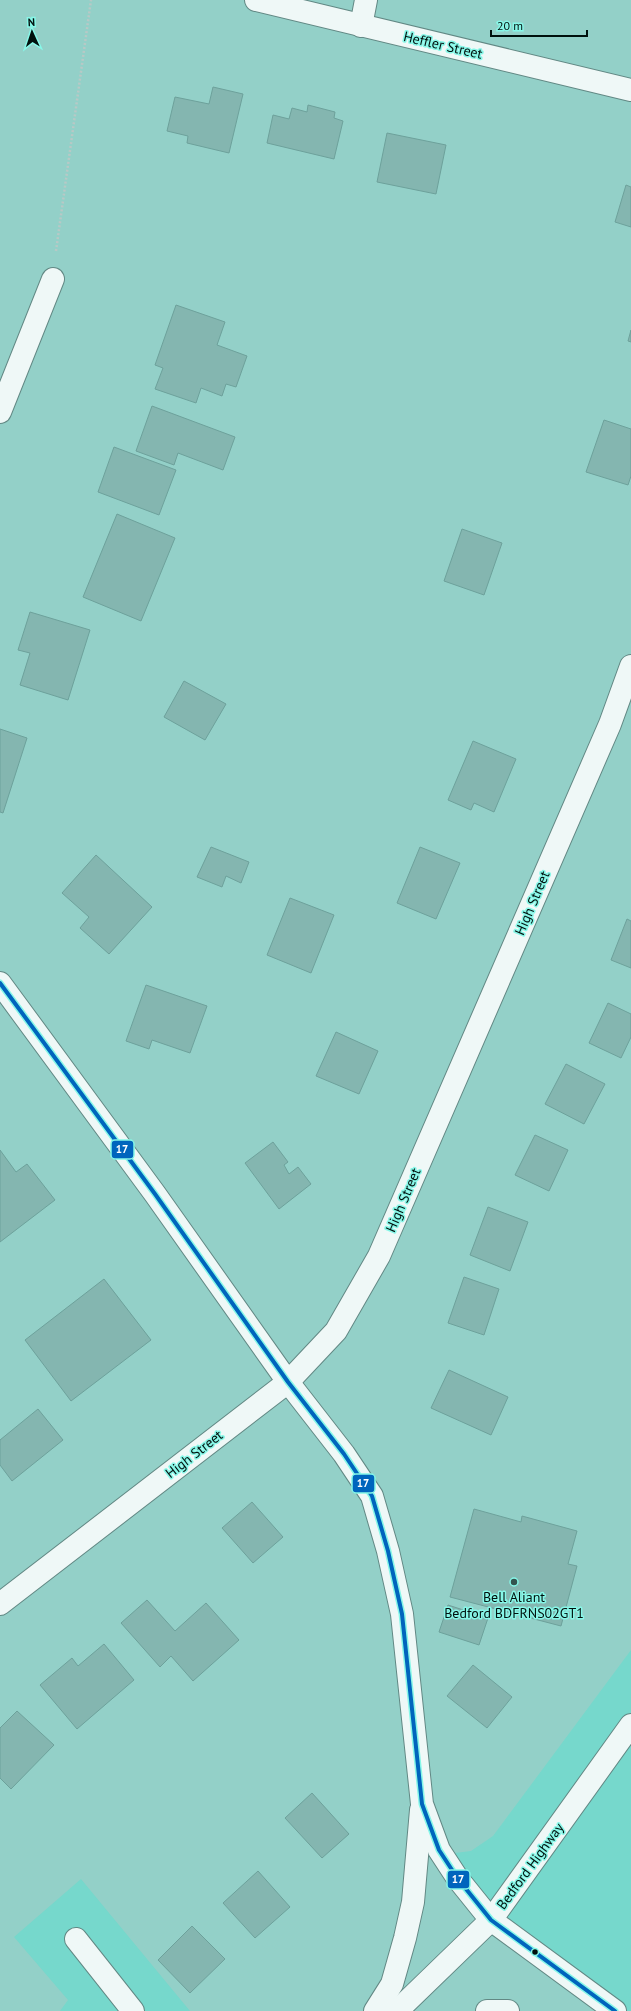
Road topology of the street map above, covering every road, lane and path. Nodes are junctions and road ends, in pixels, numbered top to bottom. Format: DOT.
graph roads {
  1 [pos="91,0"];
  2 [pos="256,0"];
  3 [pos="366,0"];
  4 [pos="361,26"];
  5 [pos="631,90"];
  6 [pos="53,278"];
  7 [pos="0,412"];
  8 [pos="631,666"];
  9 [pos="0,983"];
  10 [pos="288,1382"];
  11 [pos="0,1604"];
  12 [pos="631,1725"];
  13 [pos="422,1804"];
  14 [pos="491,1920"];
  15 [pos="76,1940"];
  16 [pos="133,2011"];
  17 [pos="375,2011"];
  18 [pos="397,2011"];
  19 [pos="487,2011"];
  20 [pos="508,2011"];
  21 [pos="615,2011"];
  1 -- 6 [label="path"];
  2 -- 4 [label="street, Heffler Street"];
  3 -- 4 [label="street"];
  4 -- 5 [label="street, Heffler Street"];
  6 -- 7 [label="street"];
  8 -- 10 [label="street, High Street"];
  9 -- 10 [label="street"];
  10 -- 11 [label="street, High Street"];
  10 -- 13 [label="street"];
  12 -- 14 [label="street, Bedford Highway"];
  13 -- 14 [label="street"];
  13 -- 17 [label="street"];
  14 -- 18 [label="street, Bedford Highway"];
  14 -- 21 [label="street"];
  15 -- 16 [label="street"];
  19 -- 20 [label="street"];
}
